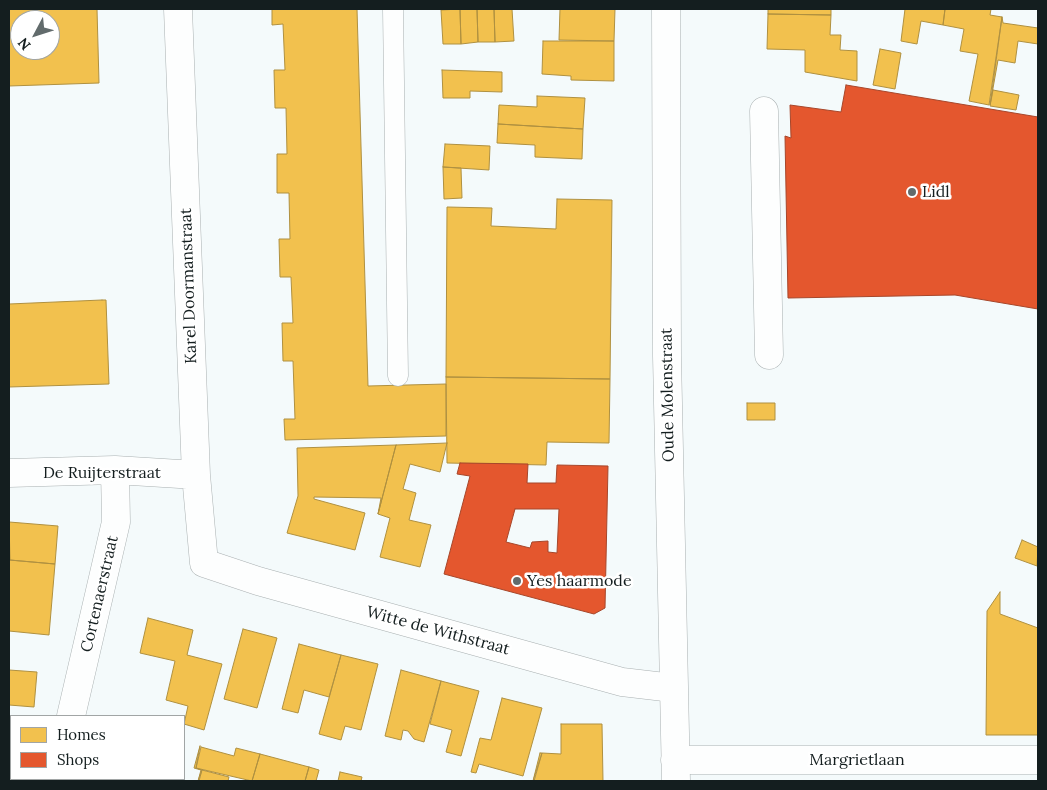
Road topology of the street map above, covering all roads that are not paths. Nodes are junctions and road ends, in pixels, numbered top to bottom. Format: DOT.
graph roads {
  1 [pos="178,9"];
  2 [pos="393,9"];
  3 [pos="666,9"];
  4 [pos="764,110"];
  5 [pos="769,356"];
  6 [pos="398,376"];
  7 [pos="115,470"];
  8 [pos="9,474"];
  9 [pos="196,475"];
  10 [pos="204,563"];
  11 [pos="674,688"];
  12 [pos="71,715"];
  13 [pos="1038,760"];
  14 [pos="676,771"];
  1 -- 9 [label="street, Karel Doormanstraat"];
  2 -- 6 [label="lane"];
  3 -- 11 [label="street, Oude Molenstraat"];
  4 -- 5 [label="street"];
  7 -- 8 [label="street, De Ruijterstraat"];
  7 -- 9 [label="street, De Ruijterstraat"];
  7 -- 12 [label="street, Cortenaerstraat"];
  9 -- 10 [label="street, Karel Doormanstraat"];
  10 -- 11 [label="street, Witte de Withstraat"];
  11 -- 14 [label="street, Oude Molenstraat"];
  13 -- 14 [label="street, Margrietlaan"];
}
